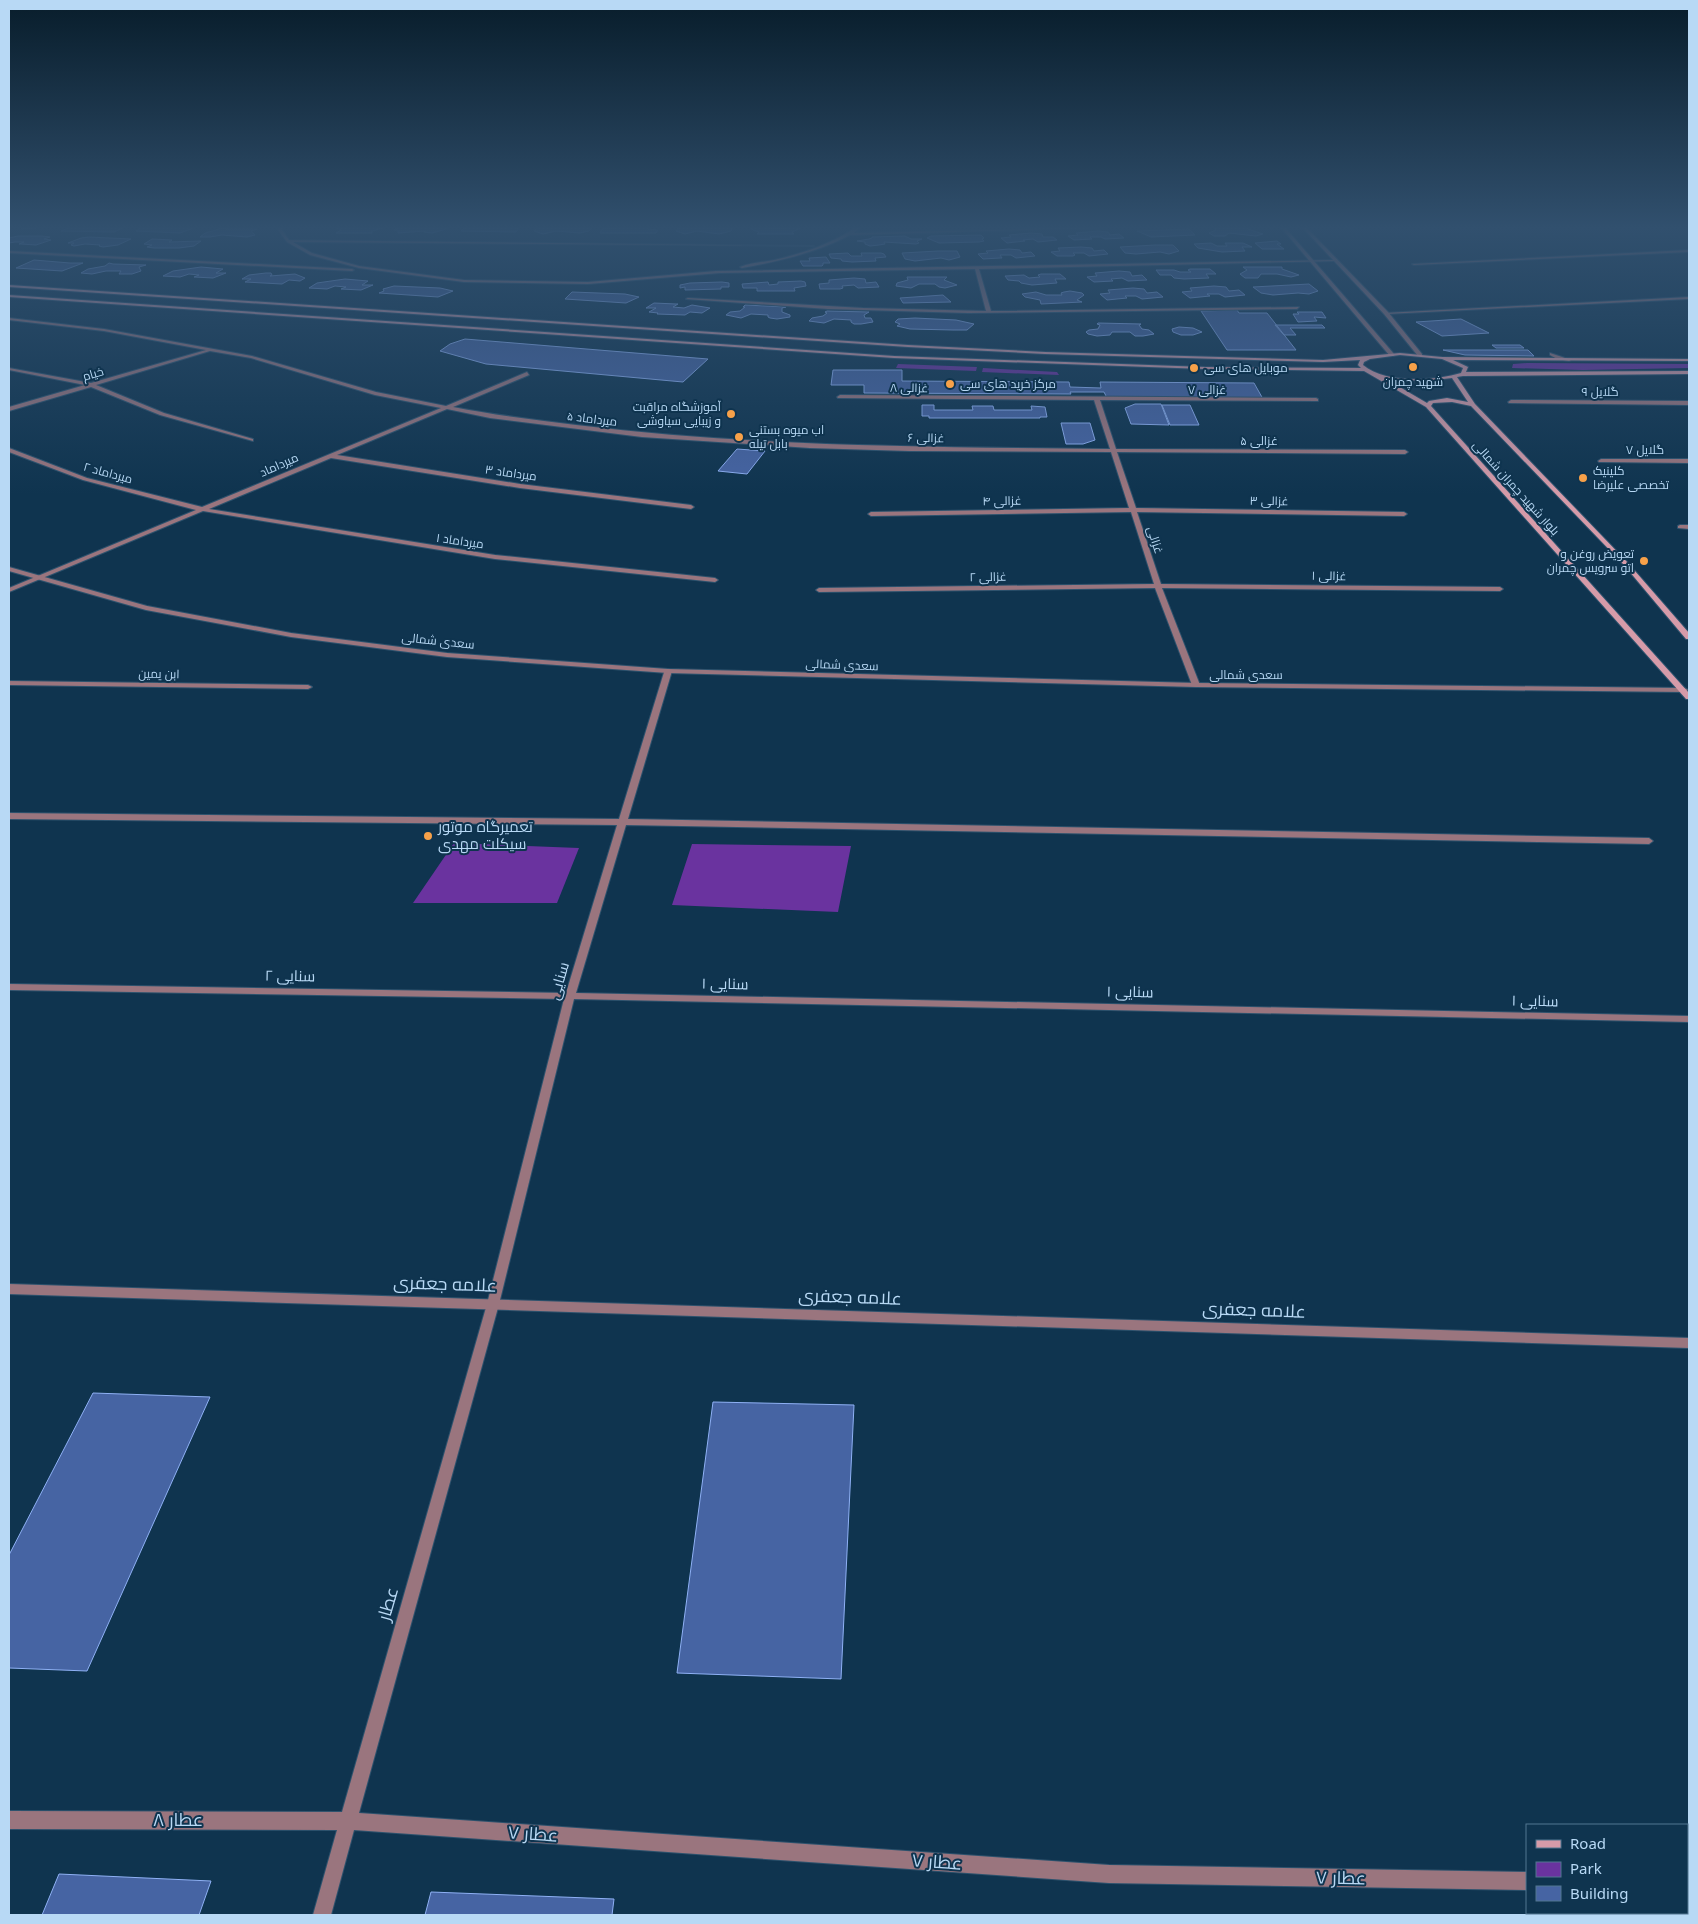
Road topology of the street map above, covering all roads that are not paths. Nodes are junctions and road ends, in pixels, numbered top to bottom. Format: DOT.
graph roads {
  1 [pos="282,315"];
  2 [pos="440,315"];
  3 [pos="1357,315"];
  4 [pos="1387,315"];
  5 [pos="9,319"];
  6 [pos="211,350"];
  7 [pos="1420,354"];
  8 [pos="1552,354"];
  9 [pos="1392,355"];
  10 [pos="1369,358"];
  11 [pos="1442,358"];
  12 [pos="1569,360"];
  13 [pos="1689,360"];
  14 [pos="9,369"];
  15 [pos="1363,370"];
  16 [pos="1689,372"];
  17 [pos="527,374"];
  18 [pos="1374,374"];
  19 [pos="1464,374"];
  20 [pos="1454,378"];
  21 [pos="91,385"];
  22 [pos="840,397"];
  23 [pos="1098,400"];
  24 [pos="1316,400"];
  25 [pos="1510,402"];
  26 [pos="1689,403"];
  27 [pos="1473,405"];
  28 [pos="1428,406"];
  29 [pos="445,407"];
  30 [pos="9,409"];
  31 [pos="251,440"];
  32 [pos="738,442"];
  33 [pos="9,450"];
  34 [pos="1114,452"];
  35 [pos="1405,452"];
  36 [pos="329,456"];
  37 [pos="1601,461"];
  38 [pos="1689,461"];
  39 [pos="690,507"];
  40 [pos="204,510"];
  41 [pos="1133,510"];
  42 [pos="871,514"];
  43 [pos="1404,514"];
  44 [pos="1680,527"];
  45 [pos="1689,527"];
  46 [pos="9,568"];
  47 [pos="40,578"];
  48 [pos="715,580"];
  49 [pos="1158,586"];
  50 [pos="9,590"];
  51 [pos="819,590"];
  52 [pos="1500,590"];
  53 [pos="1689,637"];
  54 [pos="668,671"];
  55 [pos="9,683"];
  56 [pos="1196,686"];
  57 [pos="308,687"];
  58 [pos="1684,690"];
  59 [pos="1689,697"];
  60 [pos="9,816"];
  61 [pos="622,822"];
  62 [pos="1649,841"];
  63 [pos="9,987"];
  64 [pos="570,996"];
  65 [pos="1689,1019"];
  66 [pos="9,1289"];
  67 [pos="493,1304"];
  68 [pos="1689,1344"];
  69 [pos="9,1820"];
  70 [pos="347,1821"];
  71 [pos="1526,1881"];
  72 [pos="322,1915"];
  1 -- 15 [label="main road"];
  2 -- 10 [label="main road"];
  3 -- 9 [label="street"];
  4 -- 7 [label="street"];
  5 -- 6 [label="street, میرداماد ۵"];
  6 -- 21 [label="street, خیام"];
  6 -- 29 [label="street, میرداماد ۵"];
  7 -- 9 [label="main road"];
  7 -- 11 [label="main road"];
  8 -- 12 [label="street"];
  9 -- 10 [label="main road"];
  10 -- 15 [label="main road"];
  11 -- 12 [label="main road"];
  11 -- 19 [label="main road"];
  12 -- 13 [label="main road"];
  14 -- 21 [label="street"];
  15 -- 18 [label="main road"];
  16 -- 19 [label="main road"];
  17 -- 29 [label="street, میرداماد"];
  18 -- 20 [label="main road"];
  18 -- 28 [label="main road, بلوار شهید چمران شمالی"];
  19 -- 20 [label="main road"];
  20 -- 27 [label="main road, بلوار شهید چمران شمالی"];
  21 -- 30 [label="street, خیام"];
  21 -- 31 [label="street"];
  22 -- 23 [label="street, غزالی ۸"];
  23 -- 24 [label="street, غزالی ۷"];
  23 -- 34 [label="street, غزالی"];
  25 -- 26 [label="street, گلایل ۹"];
  27 -- 28 [label="main road"];
  27 -- 53 [label="main road, بلوار شهید چمران شمالی"];
  28 -- 58 [label="main road, بلوار شهید چمران شمالی"];
  29 -- 32 [label="street, میرداماد ۵"];
  29 -- 36 [label="street, میرداماد"];
  32 -- 34 [label="street, غزالی ۶"];
  33 -- 40 [label="street, میرداماد ۲"];
  34 -- 35 [label="street, غزالی ۵"];
  34 -- 41 [label="street, غزالی"];
  36 -- 39 [label="street, میرداماد ۳"];
  36 -- 40 [label="street, میرداماد"];
  37 -- 38 [label="street, گلایل ۷"];
  40 -- 47 [label="street, میرداماد"];
  40 -- 48 [label="street, میرداماد ۱"];
  41 -- 42 [label="street, غزالی ۴"];
  41 -- 43 [label="street, غزالی ۳"];
  41 -- 49 [label="street, غزالی"];
  44 -- 45 [label="street"];
  46 -- 47 [label="street, سعدی شمالی"];
  47 -- 50 [label="street, میرداماد"];
  47 -- 54 [label="street, سعدی شمالی"];
  49 -- 51 [label="street, غزالی ۲"];
  49 -- 52 [label="street, غزالی ۱"];
  49 -- 56 [label="street, غزالی"];
  54 -- 56 [label="street, سعدی شمالی"];
  54 -- 61 [label="street, سنایی"];
  55 -- 57 [label="street, ابن یمین"];
  56 -- 58 [label="street, سعدی شمالی"];
  58 -- 59 [label="main road, بلوار شهید چمران شمالی"];
  60 -- 61 [label="street"];
  61 -- 62 [label="street"];
  61 -- 64 [label="street, سنایی"];
  63 -- 64 [label="street, سنایی ۲"];
  64 -- 65 [label="street, سنایی ۱"];
  64 -- 67 [label="street, سنایی"];
  66 -- 67 [label="street, علامه جعفری"];
  67 -- 68 [label="street, علامه جعفری"];
  67 -- 70 [label="street, عطار"];
  69 -- 70 [label="street, عطار ۸"];
  70 -- 71 [label="street, عطار ۷"];
  70 -- 72 [label="street, عطار"];
}
